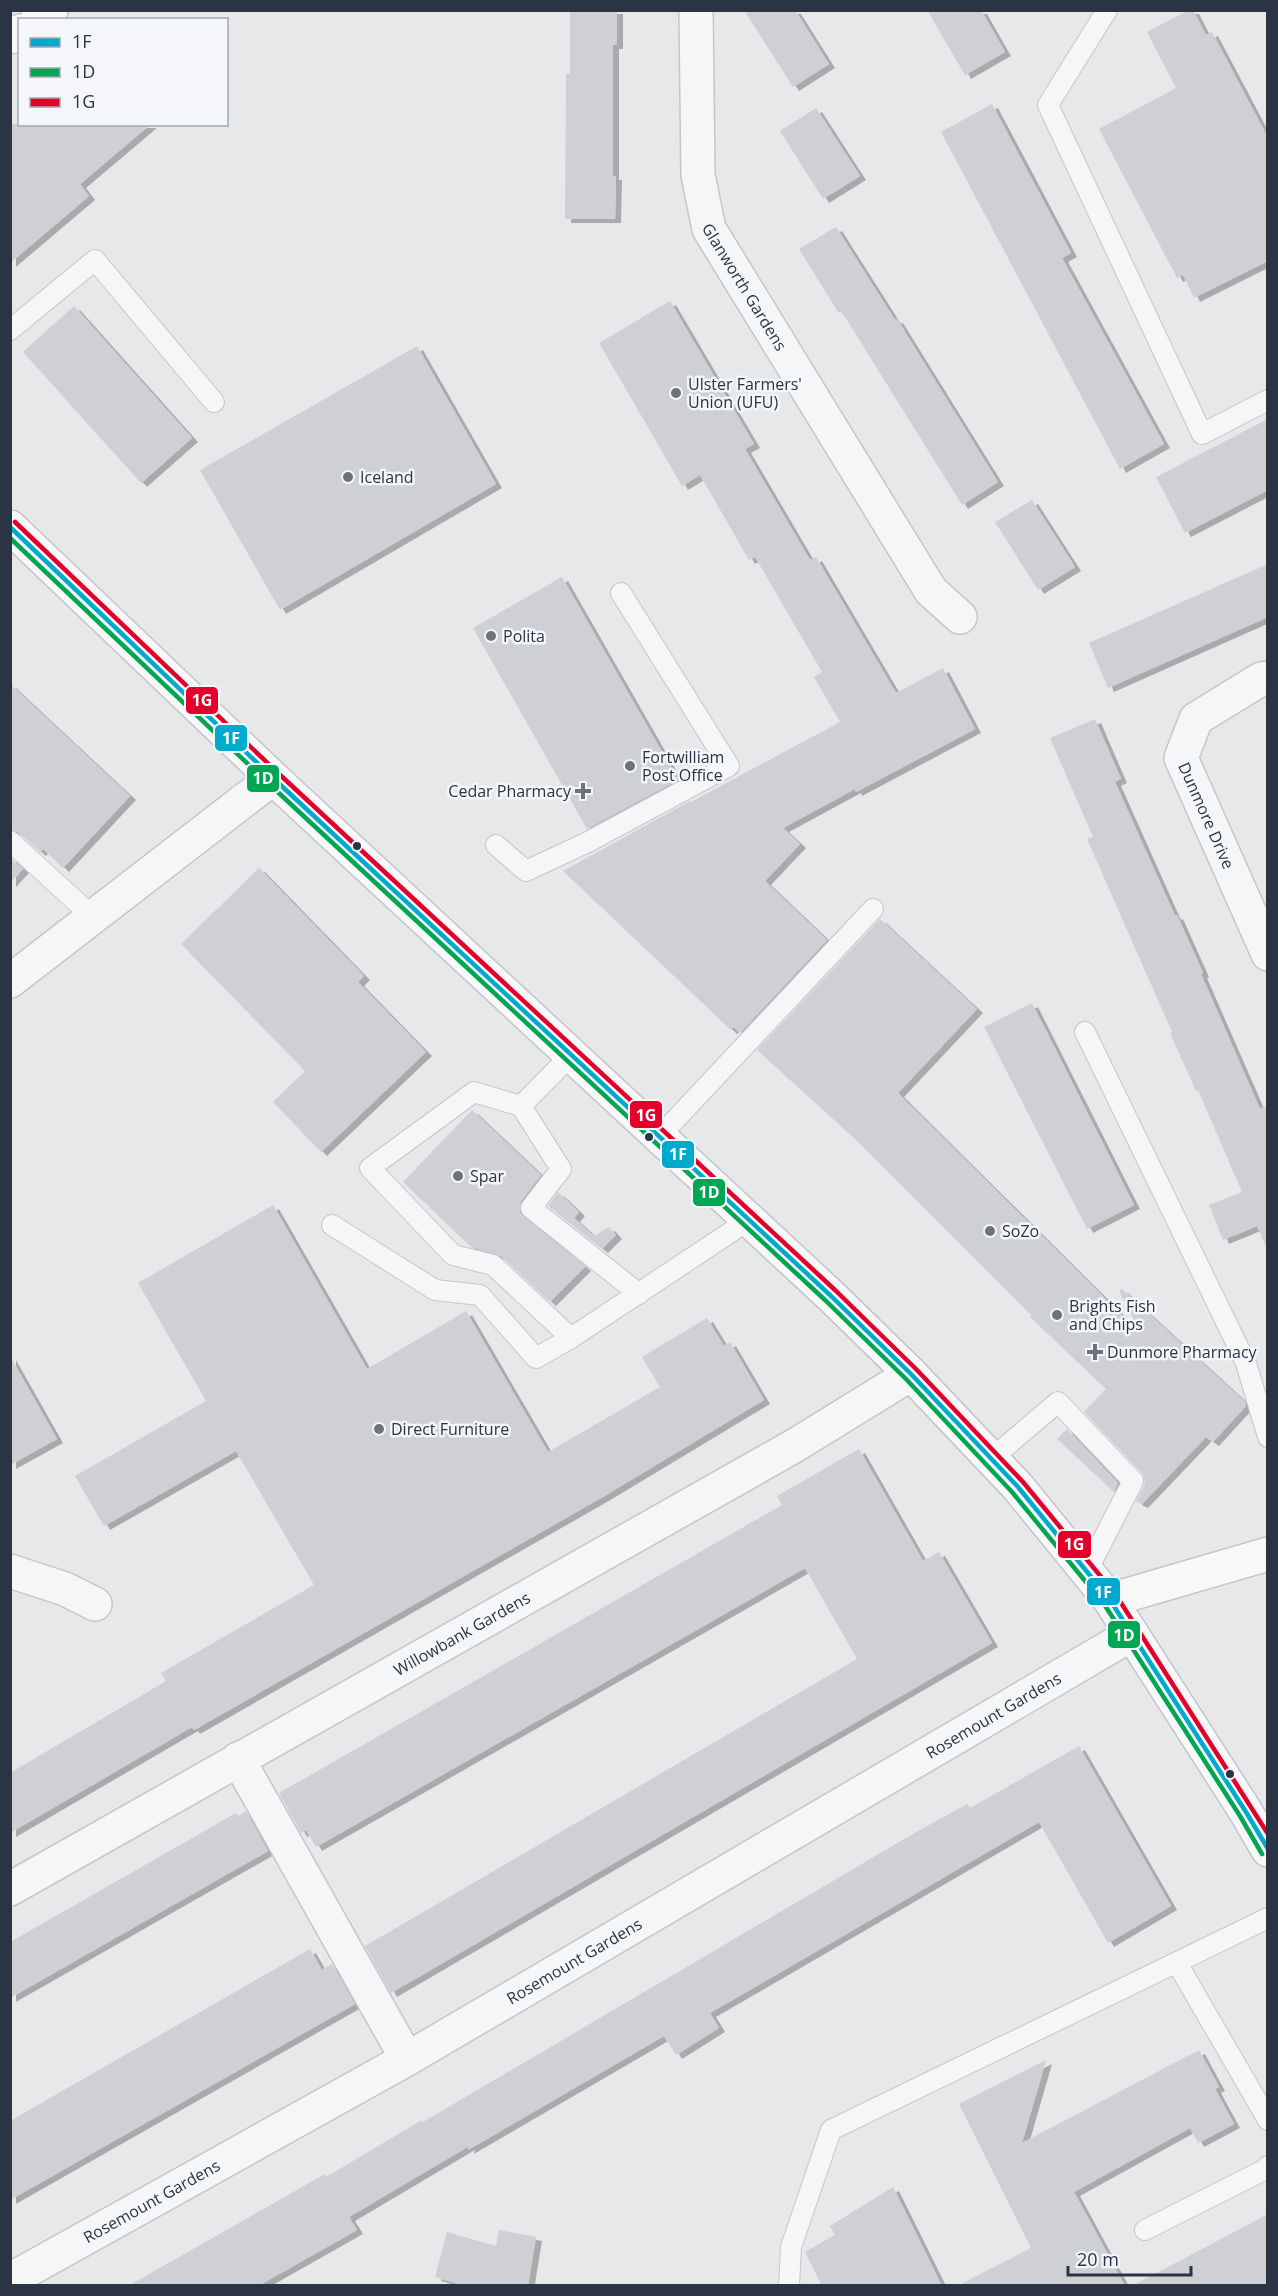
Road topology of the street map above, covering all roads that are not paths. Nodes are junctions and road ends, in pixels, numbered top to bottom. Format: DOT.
graph roads {
  1 [pos="696,10"];
  2 [pos="1107,10"];
  3 [pos="10,330"];
  4 [pos="1268,400"];
  5 [pos="214,402"];
  6 [pos="10,527"];
  7 [pos="621,593"];
  8 [pos="960,617"];
  9 [pos="1268,678"];
  10 [pos="273,778"];
  11 [pos="10,842"];
  12 [pos="496,845"];
  13 [pos="873,909"];
  14 [pos="93,917"];
  15 [pos="1268,954"];
  16 [pos="10,981"];
  17 [pos="1085,1032"];
  18 [pos="572,1054"];
  19 [pos="521,1106"];
  20 [pos="659,1137"];
  21 [pos="749,1220"];
  22 [pos="332,1225"];
  23 [pos="639,1294"];
  24 [pos="571,1338"];
  25 [pos="911,1374"];
  26 [pos="1268,1437"];
  27 [pos="991,1459"];
  28 [pos="1268,1554"];
  29 [pos="10,1571"];
  30 [pos="1087,1571"];
  31 [pos="1110,1600"];
  32 [pos="96,1604"];
  33 [pos="1132,1634"];
  34 [pos="238,1759"];
  35 [pos="1268,1850"];
  36 [pos="10,1889"];
  37 [pos="1268,1918"];
  38 [pos="1177,1963"];
  39 [pos="407,2059"];
  40 [pos="1268,2120"];
  41 [pos="1268,2166"];
  42 [pos="1145,2230"];
  43 [pos="10,2280"];
  44 [pos="789,2286"];
  1 -- 8 [label="street, Glanworth Gardens"];
  2 -- 4 [label="lane"];
  3 -- 5 [label="lane"];
  6 -- 10 [label="main road"];
  7 -- 12 [label="lane"];
  9 -- 15 [label="street, Dunmore Drive"];
  10 -- 14 [label="street"];
  10 -- 18 [label="main road"];
  11 -- 14 [label="lane"];
  13 -- 20 [label="lane"];
  14 -- 16 [label="street"];
  17 -- 26 [label="lane"];
  18 -- 19 [label="lane"];
  18 -- 20 [label="main road"];
  19 -- 23 [label="lane"];
  19 -- 24 [label="lane"];
  20 -- 21 [label="main road"];
  21 -- 23 [label="lane"];
  21 -- 25 [label="main road"];
  22 -- 24 [label="lane"];
  23 -- 24 [label="lane"];
  25 -- 27 [label="main road"];
  25 -- 34 [label="street, Willowbank Gardens"];
  27 -- 30 [label="main road"];
  27 -- 30 [label="lane"];
  28 -- 31 [label="main road"];
  29 -- 32 [label="street"];
  30 -- 31 [label="main road"];
  31 -- 33 [label="main road"];
  33 -- 35 [label="main road"];
  33 -- 39 [label="street, Rosemount Gardens"];
  34 -- 36 [label="street, Willowbank Gardens"];
  34 -- 39 [label="street"];
  37 -- 38 [label="lane"];
  38 -- 40 [label="lane"];
  38 -- 44 [label="lane"];
  39 -- 43 [label="street, Rosemount Gardens"];
  41 -- 42 [label="lane"];
}
